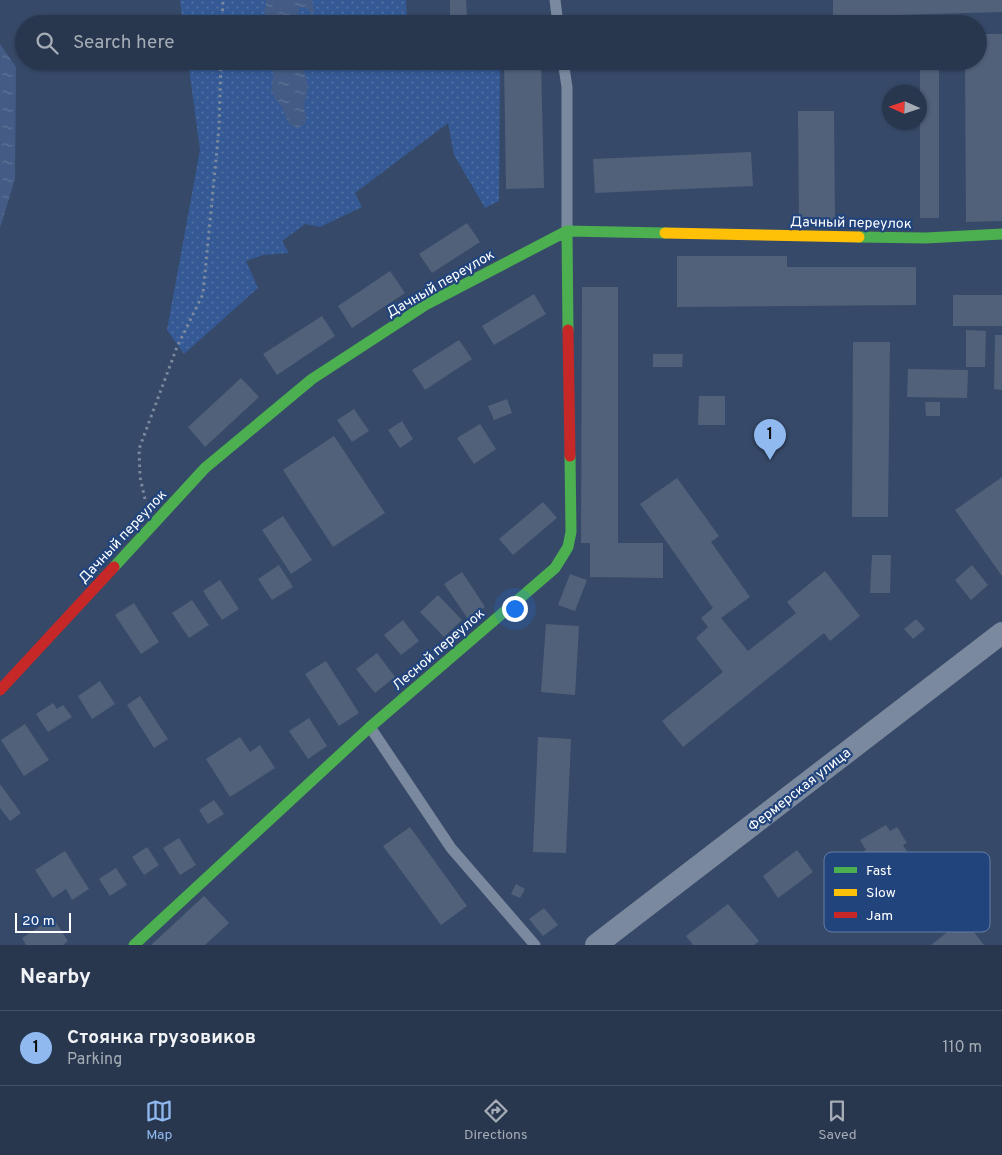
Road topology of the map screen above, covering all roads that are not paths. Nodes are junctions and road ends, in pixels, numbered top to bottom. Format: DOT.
graph roads {
  1 [pos="555,0"];
  2 [pos="557,15"];
  3 [pos="564,70"];
  4 [pos="567,231"];
  5 [pos="1002,234"];
  6 [pos="1002,633"];
  7 [pos="0,690"];
  8 [pos="370,727"];
  9 [pos="134,945"];
  10 [pos="535,945"];
  11 [pos="596,945"];
  1 -- 2 [label="lane"];
  3 -- 4 [label="lane"];
  4 -- 5 [label="street, Дачный переулок"];
  4 -- 7 [label="street, Дачный переулок"];
  4 -- 8 [label="street, Лесной переулок"];
  6 -- 11 [label="street, Фермерская улица"];
  8 -- 9 [label="street, Лесной переулок"];
  8 -- 10 [label="lane"];
}
